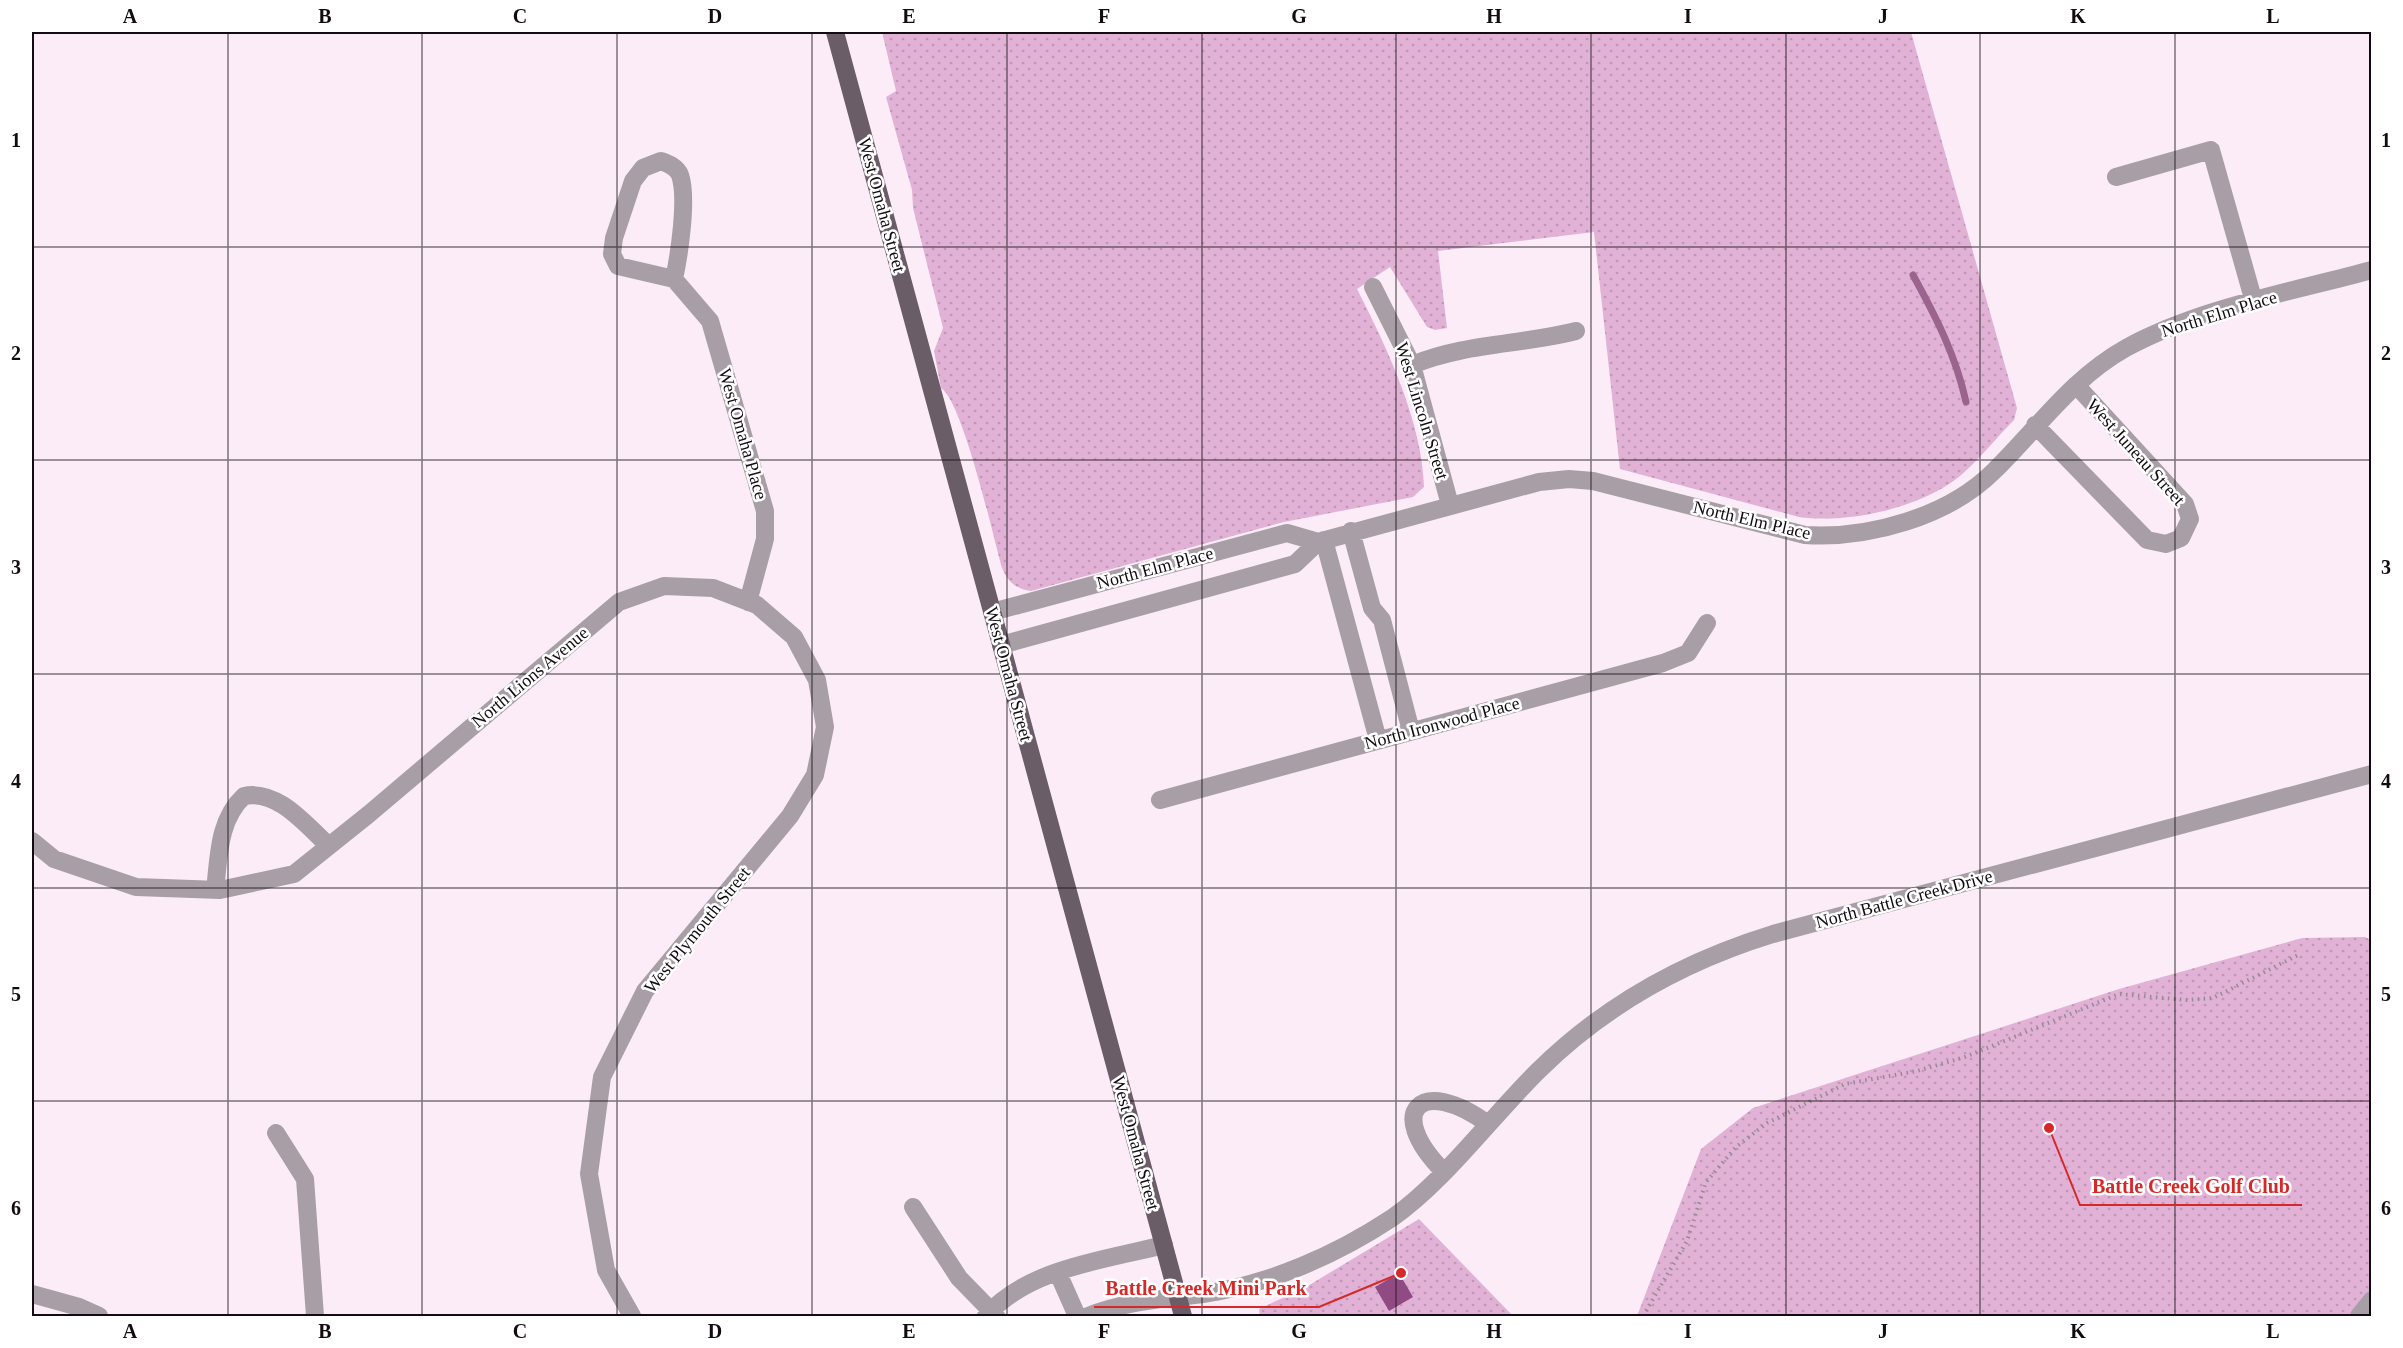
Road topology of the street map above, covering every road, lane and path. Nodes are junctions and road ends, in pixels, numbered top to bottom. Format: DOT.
graph roads {
  1 [pos="835,32"];
  2 [pos="2116,177"];
  3 [pos="2372,270"];
  4 [pos="674,279"];
  5 [pos="1374,286"];
  6 [pos="2254,302"];
  7 [pos="1576,331"];
  8 [pos="1412,365"];
  9 [pos="2076,385"];
  10 [pos="2036,424"];
  11 [pos="1450,505"];
  12 [pos="1351,531"];
  13 [pos="1321,541"];
  14 [pos="753,603"];
  15 [pos="992,612"];
  16 [pos="1707,623"];
  17 [pos="1001,645"];
  18 [pos="1412,731"];
  19 [pos="1378,740"];
  20 [pos="2372,774"];
  21 [pos="1160,800"];
  22 [pos="32,841"];
  23 [pos="329,846"];
  24 [pos="215,890"];
  25 [pos="2298,956"];
  26 [pos="1488,1124"];
  27 [pos="276,1133"];
  28 [pos="1443,1171"];
  29 [pos="913,1207"];
  30 [pos="1164,1245"];
  31 [pos="1058,1273"];
  32 [pos="32,1294"];
  33 [pos="1178,1296"];
  34 [pos="2372,1300"];
  35 [pos="991,1315"];
  36 [pos="99,1317"];
  37 [pos="315,1317"];
  38 [pos="632,1317"];
  39 [pos="1077,1317"];
  40 [pos="1088,1317"];
  41 [pos="1183,1317"];
  42 [pos="1643,1317"];
  43 [pos="2359,1317"];
  1 -- 15 [label="main road, West Omaha Street"];
  2 -- 6 [label="street"];
  3 -- 6 [label="street, North Elm Place"];
  4 -- 4 [label="street"];
  4 -- 14 [label="street, West Omaha Place"];
  5 -- 8 [label="street, West Lincoln Street"];
  6 -- 9 [label="street, North Elm Place"];
  7 -- 8 [label="street"];
  8 -- 11 [label="street, West Lincoln Street"];
  9 -- 10 [label="street, North Elm Place"];
  9 -- 10 [label="street, West Juneau Street"];
  10 -- 11 [label="street, North Elm Place"];
  11 -- 12 [label="street, North Elm Place"];
  12 -- 13 [label="street, North Elm Place"];
  12 -- 18 [label="street"];
  13 -- 15 [label="street, North Elm Place"];
  13 -- 17 [label="street, North Elm Place"];
  13 -- 19 [label="street"];
  14 -- 23 [label="street, North Lions Avenue"];
  14 -- 38 [label="street, West Plymouth Street"];
  15 -- 17 [label="main road, West Omaha Street"];
  16 -- 18 [label="street, North Ironwood Place"];
  17 -- 30 [label="main road, West Omaha Street"];
  18 -- 19 [label="street, North Ironwood Place"];
  19 -- 21 [label="street, North Ironwood Place"];
  20 -- 26 [label="street, North Battle Creek Drive"];
  22 -- 24 [label="street, North Lions Avenue"];
  23 -- 24 [label="street, North Lions Avenue"];
  23 -- 24 [label="street"];
  25 -- 42 [label="path"];
  26 -- 28 [label="street, North Battle Creek Drive"];
  26 -- 28 [label="street"];
  27 -- 37 [label="street"];
  28 -- 33 [label="street, North Battle Creek Drive"];
  29 -- 35 [label="street"];
  30 -- 31 [label="street"];
  30 -- 33 [label="main road, West Omaha Street"];
  31 -- 35 [label="street"];
  31 -- 39 [label="street"];
  32 -- 36 [label="street"];
  33 -- 40 [label="street, North Battle Creek Drive"];
  33 -- 41 [label="main road, West Omaha Street"];
  34 -- 43 [label="street"];
}
